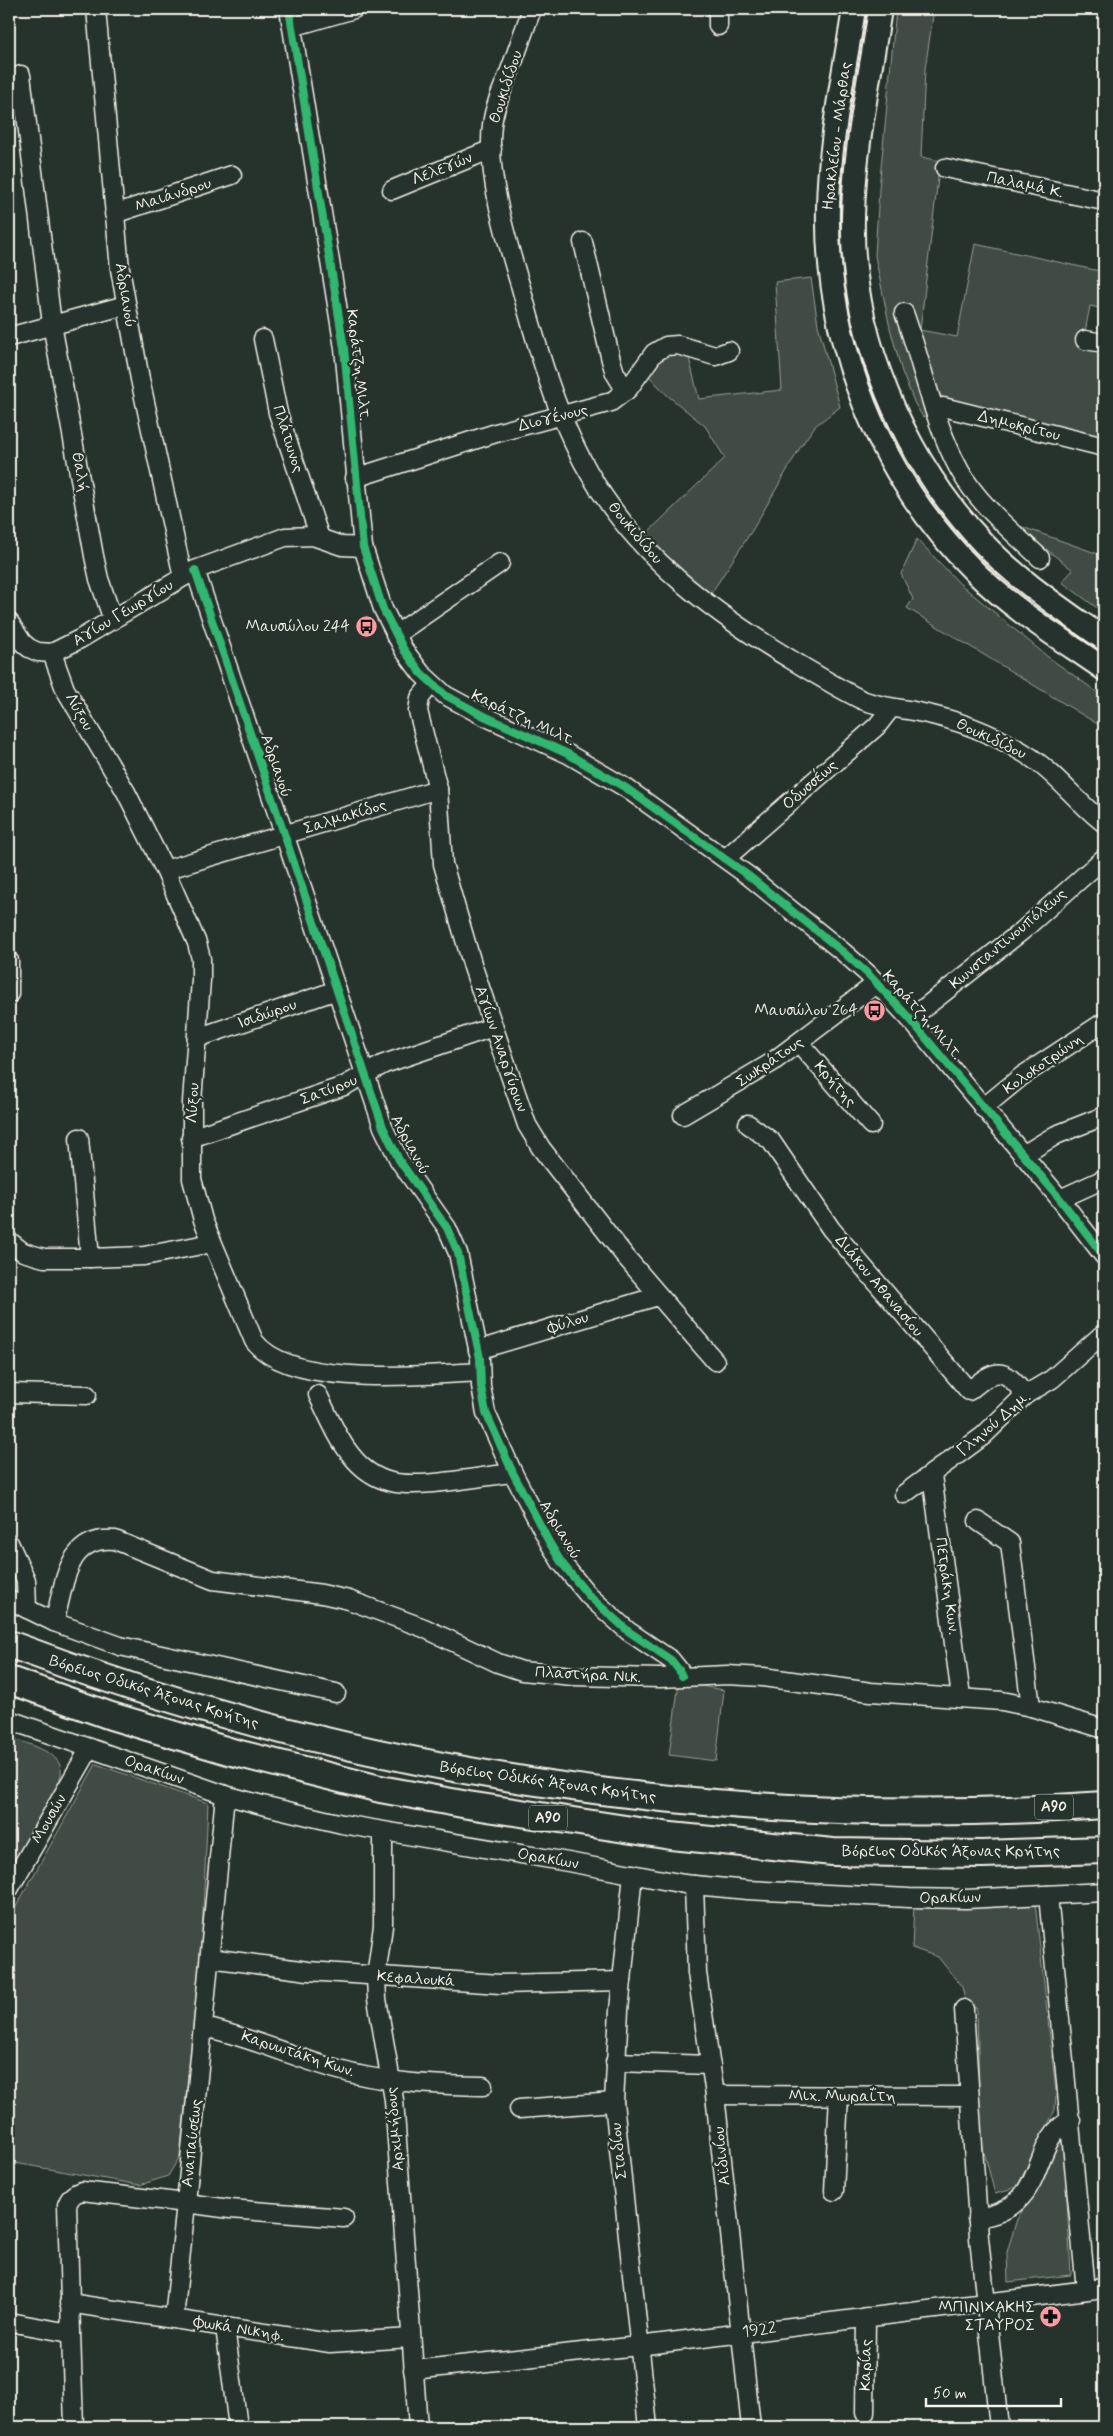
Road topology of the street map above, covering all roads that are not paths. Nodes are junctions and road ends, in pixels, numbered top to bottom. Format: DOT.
graph roads {
  1 [pos="96,9"];
  2 [pos="289,9"];
  3 [pos="354,9"];
  4 [pos="532,9"];
  5 [pos="854,9"];
  6 [pos="880,9"];
  7 [pos="292,27"];
  8 [pos="21,75"];
  9 [pos="492,149"];
  10 [pos="945,168"];
  11 [pos="232,176"];
  12 [pos="392,190"];
  13 [pos="1104,201"];
  14 [pos="114,214"];
  15 [pos="582,242"];
  16 [pos="126,304"];
  17 [pos="904,312"];
  18 [pos="52,324"];
  19 [pos="9,337"];
  20 [pos="263,339"];
  21 [pos="1085,340"];
  22 [pos="1104,343"];
  23 [pos="729,351"];
  24 [pos="626,391"];
  25 [pos="934,409"];
  26 [pos="562,416"];
  27 [pos="1104,447"];
  28 [pos="355,478"];
  29 [pos="320,538"];
  30 [pos="363,547"];
  31 [pos="1040,558"];
  32 [pos="500,563"];
  33 [pos="189,574"];
  34 [pos="113,620"];
  35 [pos="9,622"];
  36 [pos="395,635"];
  37 [pos="1104,639"];
  38 [pos="52,653"];
  39 [pos="1104,669"];
  40 [pos="430,684"];
  41 [pos="891,708"];
  42 [pos="438,789"];
  43 [pos="1104,824"];
  44 [pos="285,836"];
  45 [pos="726,858"];
  46 [pos="1104,858"];
  47 [pos="165,870"];
  48 [pos="9,961"];
  49 [pos="877,983"];
  50 [pos="337,990"];
  51 [pos="9,994"];
  52 [pos="910,1019"];
  53 [pos="1104,1022"];
  54 [pos="493,1027"];
  55 [pos="197,1038"];
  56 [pos="799,1043"];
  57 [pos="366,1075"];
  58 [pos="983,1108"];
  59 [pos="683,1115"];
  60 [pos="1104,1116"];
  61 [pos="748,1124"];
  62 [pos="871,1125"];
  63 [pos="78,1138"];
  64 [pos="191,1138"];
  65 [pos="1023,1155"];
  66 [pos="1104,1179"];
  67 [pos="1060,1198"];
  68 [pos="9,1241"];
  69 [pos="212,1243"];
  70 [pos="1104,1256"];
  71 [pos="90,1258"];
  72 [pos="658,1296"];
  73 [pos="1104,1333"];
  74 [pos="478,1350"];
  75 [pos="715,1361"];
  76 [pos="480,1372"];
  77 [pos="9,1393"];
  78 [pos="87,1395"];
  79 [pos="318,1395"];
  80 [pos="1025,1395"];
  81 [pos="513,1472"];
  82 [pos="932,1475"];
  83 [pos="904,1494"];
  84 [pos="978,1521"];
  85 [pos="9,1543"];
  86 [pos="9,1600"];
  87 [pos="27,1609"];
  88 [pos="54,1622"];
  89 [pos="9,1644"];
  90 [pos="682,1676"];
  91 [pos="9,1680"];
  92 [pos="336,1693"];
  93 [pos="961,1697"];
  94 [pos="1031,1707"];
  95 [pos="9,1720"];
  96 [pos="1104,1729"];
  97 [pos="90,1748"];
  98 [pos="224,1795"];
  99 [pos="1104,1804"];
  100 [pos="383,1832"];
  101 [pos="1104,1850"];
  102 [pos="633,1874"];
  103 [pos="694,1885"];
  104 [pos="9,1889"];
  105 [pos="1104,1892"];
  106 [pos="1048,1895"];
  107 [pos="210,1958"];
  108 [pos="376,1977"];
  109 [pos="622,1981"];
  110 [pos="964,2009"];
  111 [pos="204,2027"];
  112 [pos="615,2062"];
  113 [pos="711,2065"];
  114 [pos="391,2080"];
  115 [pos="483,2086"];
  116 [pos="715,2095"];
  117 [pos="839,2096"];
  118 [pos="968,2096"];
  119 [pos="614,2102"];
  120 [pos="519,2110"];
  121 [pos="1071,2120"];
  122 [pos="834,2191"];
  123 [pos="186,2203"];
  124 [pos="344,2218"];
  125 [pos="977,2218"];
  126 [pos="1104,2288"];
  127 [pos="1086,2290"];
  128 [pos="984,2302"];
  129 [pos="69,2303"];
  130 [pos="866,2317"];
  131 [pos="174,2319"];
  132 [pos="9,2322"];
  133 [pos="225,2327"];
  134 [pos="70,2333"];
  135 [pos="741,2333"];
  136 [pos="411,2338"];
  137 [pos="638,2346"];
  138 [pos="413,2370"];
  139 [pos="865,2413"];
  140 [pos="74,2427"];
  141 [pos="238,2427"];
  142 [pos="418,2427"];
  143 [pos="648,2427"];
  144 [pos="751,2427"];
  145 [pos="999,2427"];
  1 -- 14 [label="street, Αδριανού"];
  2 -- 7 [label="street, Καράτζη Μιλτ."];
  3 -- 7 [label="street"];
  4 -- 9 [label="street, Θουκιδίδου"];
  5 -- 39 [label="main road, Ηρακλείου - Μάρθας"];
  6 -- 37 [label="main road, Ηρακλείου - Μάρθας"];
  7 -- 28 [label="street, Καράτζη Μιλτ."];
  8 -- 18 [label="street, Θαλή"];
  9 -- 12 [label="street, Λελεγών"];
  9 -- 26 [label="street, Θουκιδίδου"];
  10 -- 13 [label="street, Παλαμά Κ."];
  11 -- 14 [label="street, Μαιάνδρου"];
  14 -- 16 [label="street, Αδριανού"];
  15 -- 24 [label="street"];
  16 -- 18 [label="street"];
  16 -- 33 [label="street, Αδριανού"];
  17 -- 25 [label="street"];
  18 -- 19 [label="street"];
  18 -- 34 [label="street, Θαλή"];
  20 -- 29 [label="street, Πλάτωνος"];
  21 -- 22 [label="street"];
  23 -- 24 [label="street, Διογένους"];
  24 -- 26 [label="street, Διογένους"];
  25 -- 27 [label="street, Δημοκρίτου"];
  25 -- 31 [label="street"];
  26 -- 28 [label="street, Διογένους"];
  26 -- 41 [label="street, Θουκιδίδου"];
  28 -- 30 [label="street, Καράτζη Μιλτ."];
  29 -- 30 [label="street, Αγίου Γεωργίου"];
  29 -- 33 [label="street, Αγίου Γεωργίου"];
  30 -- 36 [label="street, Καράτζη Μιλτ."];
  32 -- 36 [label="street"];
  33 -- 34 [label="street, Αγίου Γεωργίου"];
  33 -- 44 [label="street, Αδριανού"];
  34 -- 38 [label="street, Αγίου Γεωργίου"];
  35 -- 38 [label="street"];
  36 -- 40 [label="street, Καράτζη Μιλτ."];
  38 -- 47 [label="street, Λύξου"];
  40 -- 42 [label="street, Αγίων Αναργύρων"];
  40 -- 45 [label="street, Καράτζη Μιλτ."];
  41 -- 43 [label="street, Θουκιδίδου"];
  41 -- 45 [label="street, Οδυσσέως"];
  42 -- 44 [label="street, Σαλμακίδος"];
  42 -- 54 [label="street, Αγίων Αναργύρων"];
  44 -- 47 [label="street, Σαλμακίδος"];
  44 -- 50 [label="street, Αδριανού"];
  45 -- 49 [label="street, Καράτζη Μιλτ."];
  46 -- 52 [label="street, Κωνσταντινουπόλεως"];
  47 -- 55 [label="street, Λύξου"];
  48 -- 51 [label="street"];
  49 -- 52 [label="street, Καράτζη Μιλτ."];
  49 -- 56 [label="street, Σωκράτους"];
  50 -- 55 [label="street, Ισιδώρου"];
  50 -- 57 [label="street, Αδριανού"];
  52 -- 58 [label="street, Καράτζη Μιλτ."];
  53 -- 58 [label="street, Κολοκοτρώνη"];
  54 -- 57 [label="street, Σατύρου"];
  54 -- 72 [label="street, Αγίων Αναργύρων"];
  55 -- 64 [label="street, Λύξου"];
  56 -- 59 [label="street, Σωκράτους"];
  56 -- 62 [label="street, Κρήτης"];
  57 -- 64 [label="street, Σατύρου"];
  57 -- 74 [label="street, Αδριανού"];
  58 -- 65 [label="street, Καράτζη Μιλτ."];
  60 -- 65 [label="street"];
  61 -- 80 [label="street, Διάκου Αθανασίου"];
  63 -- 71 [label="street"];
  64 -- 69 [label="street, Λύξου"];
  65 -- 67 [label="street, Καράτζη Μιλτ."];
  66 -- 67 [label="street"];
  67 -- 70 [label="street, Καράτζη Μιλτ."];
  68 -- 71 [label="street"];
  69 -- 71 [label="street"];
  69 -- 76 [label="street, Λύξου"];
  72 -- 74 [label="street, Φύλου"];
  72 -- 75 [label="street, Αγίων Αναργύρων"];
  73 -- 80 [label="street, Γληνού Δημ."];
  74 -- 76 [label="street, Αδριανού"];
  76 -- 81 [label="street, Αδριανού"];
  77 -- 78 [label="street"];
  79 -- 81 [label="street"];
  80 -- 82 [label="street, Γληνού Δημ."];
  81 -- 90 [label="street, Αδριανού"];
  82 -- 83 [label="street, Γληνού Δημ."];
  82 -- 93 [label="street, Πετράκη Κων."];
  84 -- 94 [label="street"];
  85 -- 87 [label="street"];
  86 -- 87 [label="street"];
  87 -- 88 [label="street"];
  88 -- 90 [label="street, Πλαστήρα Νικ."];
  88 -- 92 [label="street"];
  89 -- 99 [label="highway, Βόρειος Οδικός Άξονας Κρήτης / Α90"];
  90 -- 93 [label="street, Πλαστήρα Νικ."];
  91 -- 101 [label="highway, Βόρειος Οδικός Άξονας Κρήτης / Α90"];
  93 -- 94 [label="street, Πλαστήρα Νικ."];
  94 -- 96 [label="street, Πλαστήρα Νικ."];
  95 -- 97 [label="street, Ορακίων"];
  97 -- 98 [label="street, Ορακίων"];
  97 -- 104 [label="street, Μουσών"];
  98 -- 100 [label="street, Ορακίων"];
  98 -- 107 [label="street, Αναπαύσεως"];
  100 -- 102 [label="street, Ορακίων"];
  100 -- 108 [label="street, Αρχιμήδους"];
  102 -- 103 [label="street, Ορακίων"];
  102 -- 109 [label="street, Σταδίου"];
  103 -- 106 [label="street, Ορακίων"];
  103 -- 113 [label="street, Αϊδινίου"];
  105 -- 106 [label="street, Ορακίων"];
  106 -- 121 [label="street"];
  107 -- 108 [label="street, Κεφαλουκά"];
  107 -- 111 [label="street, Αναπαύσεως"];
  108 -- 109 [label="street, Κεφαλουκά"];
  108 -- 114 [label="street, Αρχιμήδους"];
  109 -- 112 [label="street, Σταδίου"];
  110 -- 118 [label="street"];
  111 -- 114 [label="street, Καρυωτάκη Κων."];
  111 -- 123 [label="street, Αναπαύσεως"];
  112 -- 113 [label="street"];
  112 -- 119 [label="street, Σταδίου"];
  113 -- 116 [label="street, Αϊδινίου"];
  114 -- 115 [label="street, Καρυωτάκη Κων."];
  114 -- 136 [label="street, Αρχιμήδους"];
  116 -- 117 [label="street, Μιχ. Μωραΐτη"];
  116 -- 135 [label="street, Αϊδινίου"];
  117 -- 118 [label="street, Μιχ. Μωραΐτη"];
  117 -- 122 [label="street"];
  118 -- 125 [label="street"];
  119 -- 120 [label="street"];
  119 -- 137 [label="street, Σταδίου"];
  121 -- 125 [label="street"];
  121 -- 127 [label="street"];
  123 -- 124 [label="street"];
  123 -- 129 [label="street, Αναπαύσεως"];
  123 -- 131 [label="street"];
  125 -- 128 [label="street"];
  126 -- 127 [label="street, 1922"];
  127 -- 128 [label="street, 1922"];
  128 -- 130 [label="street, 1922"];
  128 -- 145 [label="street"];
  129 -- 131 [label="street, Φωκά Νικηφ."];
  129 -- 134 [label="street, Αναπαύσεως"];
  130 -- 135 [label="street, 1922"];
  130 -- 139 [label="street, Καρίας"];
  131 -- 133 [label="street, Φωκά Νικηφ."];
  132 -- 134 [label="street"];
  133 -- 136 [label="street, Φωκά Νικηφ."];
  133 -- 141 [label="street"];
  134 -- 140 [label="street, Αναπαύσεως"];
  135 -- 137 [label="street, 1922"];
  135 -- 144 [label="street, Αϊδινίου"];
  136 -- 138 [label="street, Αρχιμήδους"];
  137 -- 138 [label="street, 1922"];
  137 -- 143 [label="street, Σταδίου"];
  138 -- 142 [label="street, Αρχιμήδους"];
}
